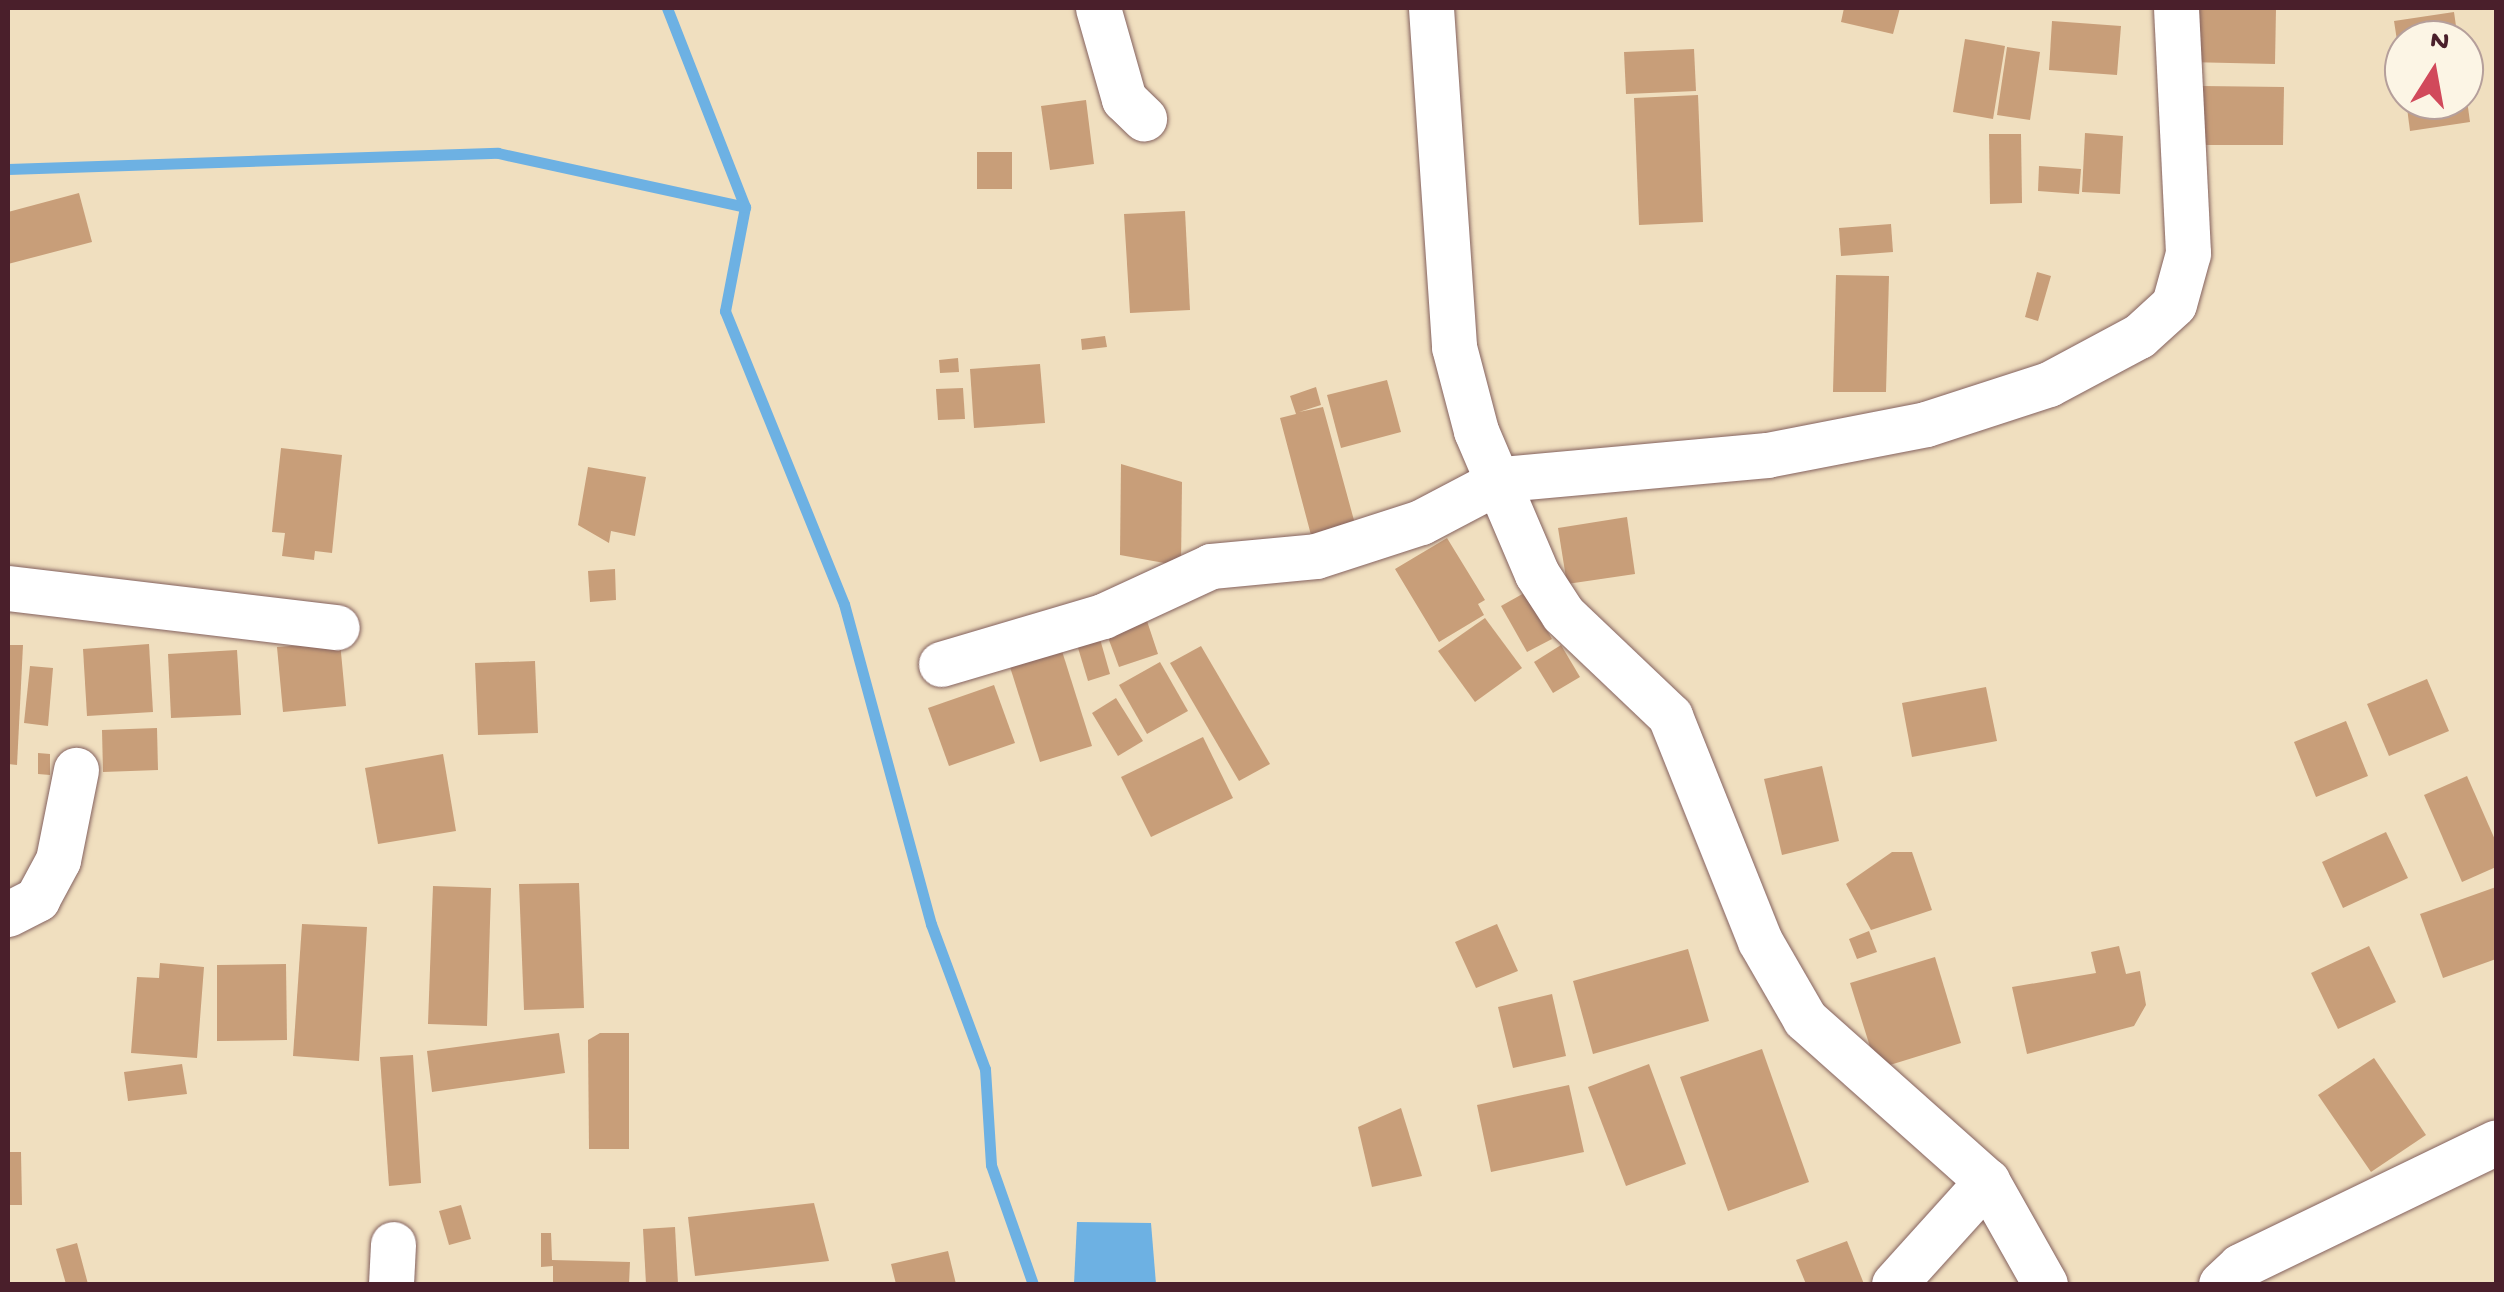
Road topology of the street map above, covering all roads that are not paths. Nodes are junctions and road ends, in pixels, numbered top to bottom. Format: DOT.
graph roads {
  1 [pos="1098,8"];
  2 [pos="1431,8"];
  3 [pos="2176,8"];
  4 [pos="1144,118"];
  5 [pos="1503,479"];
  6 [pos="8,588"];
  7 [pos="338,627"];
  8 [pos="941,664"];
  9 [pos="76,770"];
  10 [pos="8,914"];
  11 [pos="2496,1142"];
  12 [pos="1987,1181"];
  13 [pos="1894,1284"];
  14 [pos="2045,1284"];
  15 [pos="2221,1284"];
  1 -- 4 [label="street"];
  2 -- 5 [label="street"];
  3 -- 5 [label="street"];
  5 -- 8 [label="street"];
  5 -- 12 [label="street"];
  6 -- 7 [label="street"];
  9 -- 10 [label="street"];
  11 -- 15 [label="street"];
  12 -- 13 [label="street"];
  12 -- 14 [label="street"];
}
